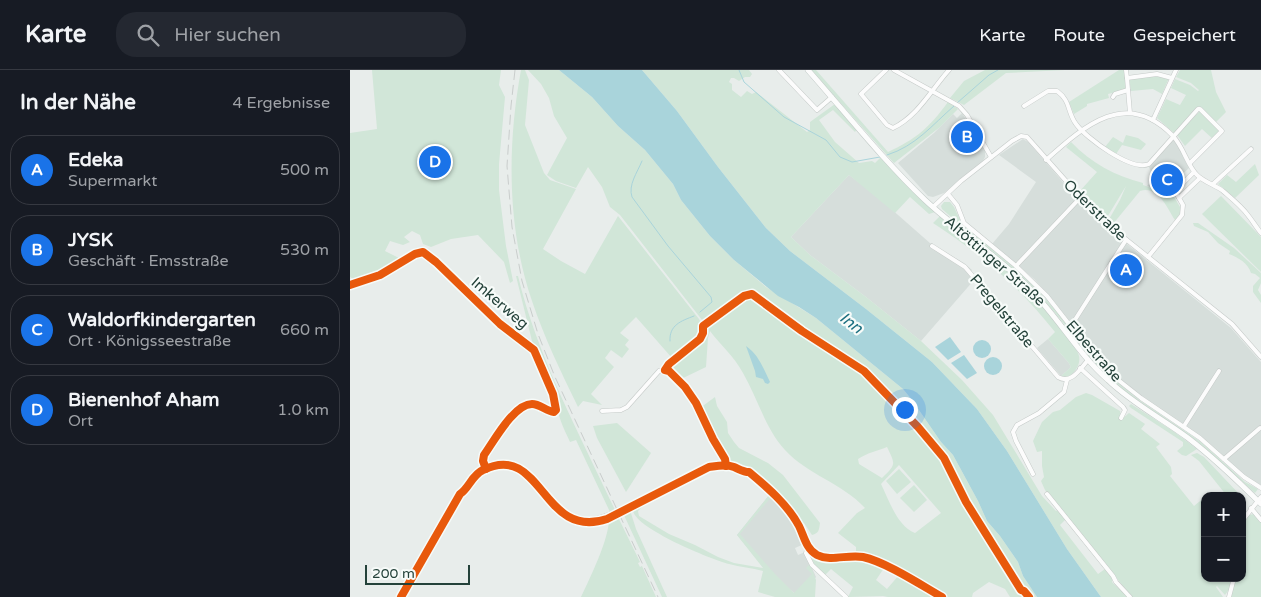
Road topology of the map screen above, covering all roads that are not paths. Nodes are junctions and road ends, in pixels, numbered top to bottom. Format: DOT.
graph roads {
  1 [pos="779,70"];
  2 [pos="808,70"];
  3 [pos="886,70"];
  4 [pos="894,70"];
  5 [pos="949,70"];
  6 [pos="1126,70"];
  7 [pos="1176,70"];
  8 [pos="1127,78"];
  9 [pos="1172,78"];
  10 [pos="1128,90"];
  11 [pos="932,92"];
  12 [pos="832,97"];
  13 [pos="1112,97"];
  14 [pos="1024,106"];
  15 [pos="1130,113"];
  16 [pos="1153,120"];
  17 [pos="1081,130"];
  18 [pos="1174,137"];
  19 [pos="1251,150"];
  20 [pos="991,157"];
  21 [pos="1046,160"];
  22 [pos="1190,163"];
  23 [pos="1194,172"];
  24 [pos="1200,178"];
  25 [pos="1213,184"];
  26 [pos="948,194"];
  27 [pos="1080,198"];
  28 [pos="1179,198"];
  29 [pos="933,207"];
  30 [pos="1261,233"];
  31 [pos="1126,240"];
  32 [pos="932,246"];
  33 [pos="1148,257"];
  34 [pos="1016,266"];
  35 [pos="392,268"];
  36 [pos="1071,326"];
  37 [pos="1261,357"];
  38 [pos="1088,360"];
  39 [pos="1080,368"];
  40 [pos="1219,371"];
  41 [pos="1067,380"];
  42 [pos="602,411"];
  43 [pos="1121,418"];
  44 [pos="1184,426"];
  45 [pos="1260,428"];
  46 [pos="1224,459"];
  47 [pos="726,464"];
  48 [pos="485,467"];
  49 [pos="1033,474"];
  50 [pos="1261,488"];
  51 [pos="1047,494"];
  52 [pos="1260,500"];
  53 [pos="1251,508"];
  54 [pos="1246,515"];
  55 [pos="1261,520"];
  56 [pos="808,546"];
  57 [pos="1233,582"];
  58 [pos="401,597"];
  59 [pos="846,597"];
  60 [pos="942,597"];
  61 [pos="1130,597"];
  62 [pos="1229,597"];
  1 -- 12 [label="street"];
  2 -- 12 [label="main road, Altöttinger Straße"];
  3 -- 11 [label="street"];
  4 -- 11 [label="street"];
  5 -- 11 [label="street"];
  6 -- 8 [label="street"];
  7 -- 9 [label="street"];
  8 -- 9 [label="street"];
  8 -- 10 [label="street"];
  9 -- 16 [label="street"];
  10 -- 13 [label="street"];
  10 -- 15 [label="street"];
  11 -- 20 [label="street"];
  12 -- 29 [label="main road, Altöttinger Straße"];
  14 -- 17 [label="street"];
  15 -- 16 [label="street"];
  15 -- 17 [label="street"];
  16 -- 18 [label="street"];
  17 -- 18 [label="street"];
  17 -- 21 [label="street"];
  18 -- 22 [label="street"];
  18 -- 22 [label="street"];
  19 -- 25 [label="street"];
  20 -- 21 [label="street, Oderstraße"];
  20 -- 26 [label="street"];
  21 -- 27 [label="street, Oderstraße"];
  22 -- 23 [label="street"];
  23 -- 24 [label="street"];
  23 -- 28 [label="street"];
  24 -- 25 [label="street"];
  24 -- 28 [label="street"];
  25 -- 30 [label="street"];
  26 -- 29 [label="street"];
  26 -- 34 [label="street, Elbestraße"];
  27 -- 31 [label="street, Oderstraße"];
  27 -- 34 [label="street"];
  28 -- 33 [label="street"];
  29 -- 38 [label="main road, Altöttinger Straße"];
  31 -- 33 [label="street, Oderstraße"];
  31 -- 36 [label="street"];
  32 -- 41 [label="street, Pregelstraße"];
  33 -- 37 [label="street, Oderstraße"];
  34 -- 36 [label="street, Elbestraße"];
  35 -- 48 [label="street, Imkerweg"];
  36 -- 44 [label="street, Elbestraße"];
  38 -- 39 [label="street"];
  38 -- 52 [label="main road, Altöttinger Straße"];
  39 -- 41 [label="street"];
  39 -- 43 [label="street"];
  40 -- 44 [label="street"];
  41 -- 49 [label="street"];
  42 -- 47 [label="street"];
  44 -- 46 [label="street, Elbestraße"];
  45 -- 46 [label="street"];
  46 -- 50 [label="street, Elbestraße"];
  47 -- 48 [label="street, bridge"];
  47 -- 56 [label="street"];
  48 -- 58 [label="street"];
  51 -- 61 [label="street"];
  52 -- 53 [label="street"];
  53 -- 54 [label="street"];
  53 -- 55 [label="street"];
  56 -- 59 [label="street"];
  56 -- 60 [label="street"];
  57 -- 62 [label="street"];
}
